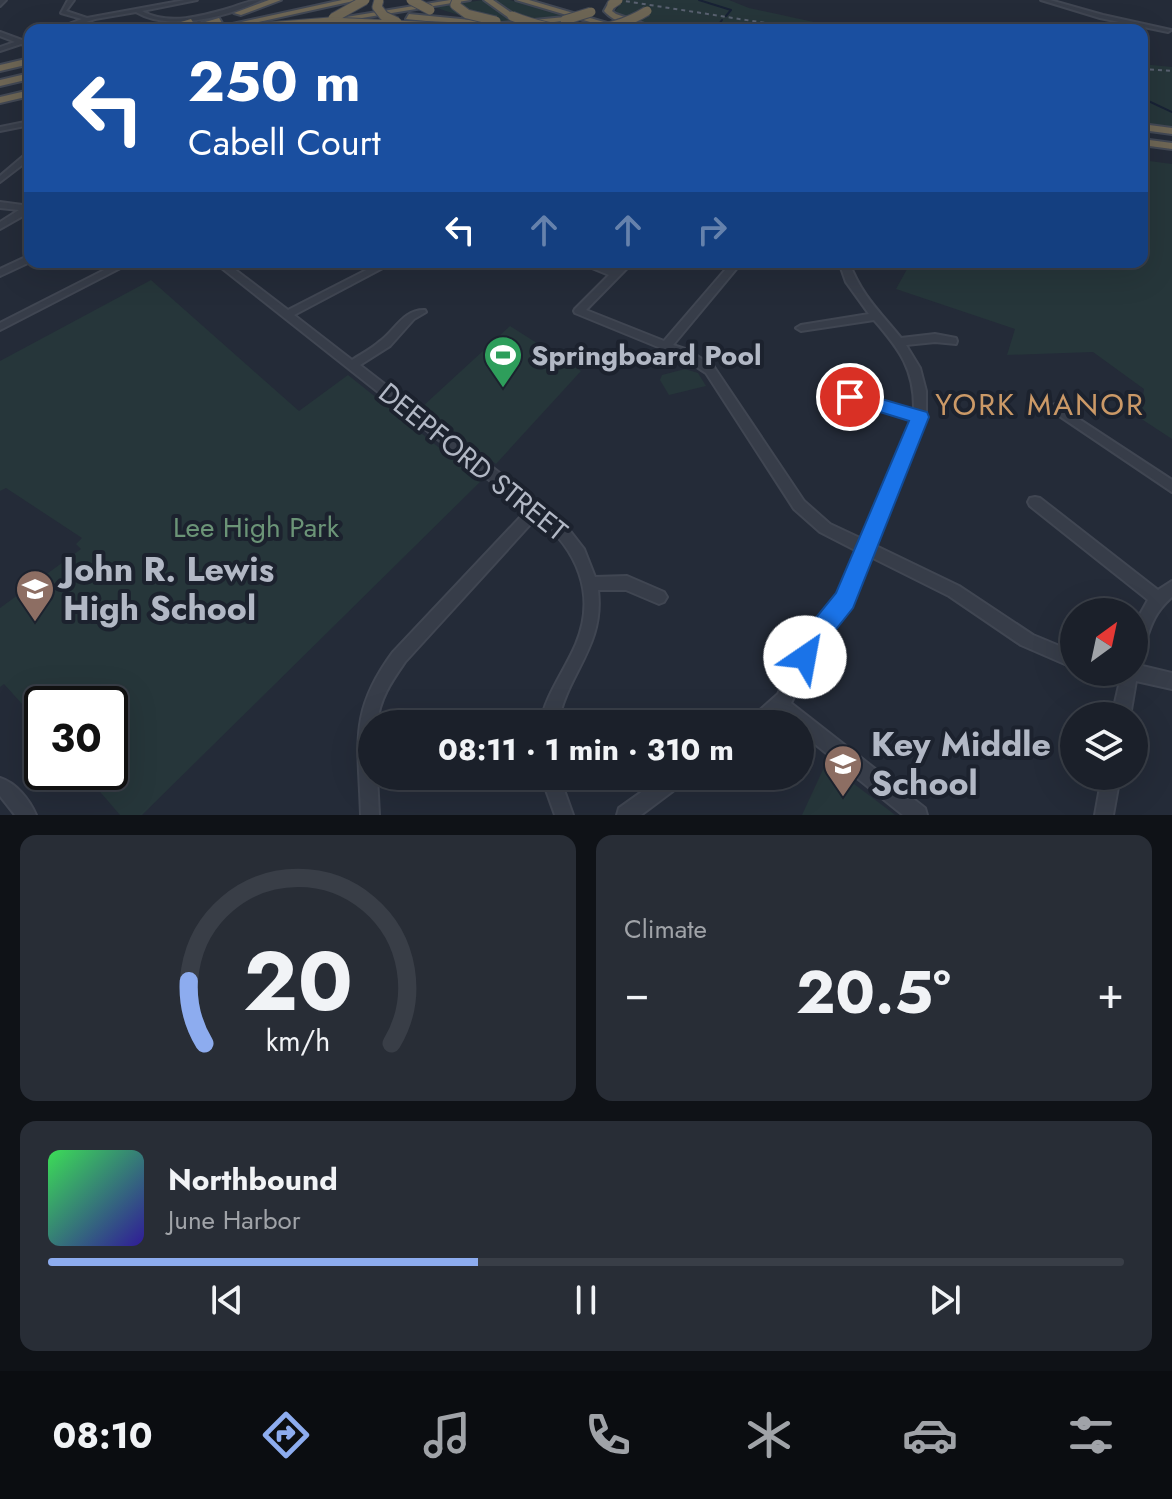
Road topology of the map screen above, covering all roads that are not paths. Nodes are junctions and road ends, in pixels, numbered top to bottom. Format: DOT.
graph roads {
  1 [pos="71,0"];
  2 [pos="194,0"];
  3 [pos="258,0"];
  4 [pos="267,0"];
  5 [pos="277,0"];
  6 [pos="303,0"];
  7 [pos="353,0"];
  8 [pos="368,0"];
  9 [pos="379,0"];
  10 [pos="414,0"];
  11 [pos="457,0"];
  12 [pos="466,0"];
  13 [pos="488,0"];
  14 [pos="513,0"];
  15 [pos="520,0"];
  16 [pos="533,0"];
  17 [pos="646,0"];
  18 [pos="1044,0"];
  19 [pos="292,1"];
  20 [pos="613,2"];
  21 [pos="137,10"];
  22 [pos="432,10"];
  23 [pos="647,11"];
  24 [pos="589,16"];
  25 [pos="87,19"];
  26 [pos="273,23"];
  27 [pos="73,24"];
  28 [pos="180,24"];
  29 [pos="189,24"];
  30 [pos="205,24"];
  31 [pos="217,24"];
  32 [pos="238,24"];
  33 [pos="269,24"];
  34 [pos="270,24"];
  35 [pos="308,24"];
  36 [pos="317,24"];
  37 [pos="360,24"];
  38 [pos="408,24"];
  39 [pos="416,24"];
  40 [pos="459,24"];
  41 [pos="460,24"];
  42 [pos="473,24"];
  43 [pos="510,24"];
  44 [pos="516,24"];
  45 [pos="538,24"];
  46 [pos="595,24"];
  47 [pos="611,24"];
  48 [pos="617,24"];
  49 [pos="638,24"];
  50 [pos="640,24"];
  51 [pos="1138,24"];
  52 [pos="1148,26"];
  53 [pos="1168,30"];
  54 [pos="0,34"];
  55 [pos="21,42"];
  56 [pos="0,49"];
  57 [pos="24,79"];
  58 [pos="24,79"];
  59 [pos="24,79"];
  60 [pos="0,87"];
  61 [pos="24,124"];
  62 [pos="1148,128"];
  63 [pos="0,129"];
  64 [pos="1172,131"];
  65 [pos="1148,141"];
  66 [pos="1172,144"];
  67 [pos="1148,153"];
  68 [pos="1172,156"];
  69 [pos="24,161"];
  70 [pos="15,169"];
  71 [pos="24,169"];
  72 [pos="0,180"];
  73 [pos="0,205"];
  74 [pos="24,208"];
  75 [pos="24,212"];
  76 [pos="0,226"];
  77 [pos="24,261"];
  78 [pos="115,268"];
  79 [pos="227,268"];
  80 [pos="376,268"];
  81 [pos="599,268"];
  82 [pos="622,268"];
  83 [pos="732,268"];
  84 [pos="846,268"];
  85 [pos="0,273"];
  86 [pos="616,274"];
  87 [pos="421,312"];
  88 [pos="287,315"];
  89 [pos="878,316"];
  90 [pos="0,327"];
  91 [pos="801,328"];
  92 [pos="952,341"];
  93 [pos="899,342"];
  94 [pos="666,346"];
  95 [pos="352,365"];
  96 [pos="850,397"];
  97 [pos="1056,408"];
  98 [pos="920,417"];
  99 [pos="1172,487"];
  100 [pos="1035,502"];
  101 [pos="536,509"];
  102 [pos="866,549"];
  103 [pos="591,584"];
  104 [pos="1172,588"];
  105 [pos="659,597"];
  106 [pos="1158,599"];
  107 [pos="1148,615"];
  108 [pos="1060,654"];
  109 [pos="1148,676"];
  110 [pos="1172,681"];
  111 [pos="780,705"];
  112 [pos="552,710"];
  113 [pos="774,710"];
  114 [pos="0,787"];
  115 [pos="555,790"];
  116 [pos="660,790"];
  117 [pos="1108,790"];
  118 [pos="27,815"];
  119 [pos="370,815"];
  120 [pos="564,815"];
  121 [pos="626,815"];
  122 [pos="918,815"];
  123 [pos="1104,815"];
  1 -- 25 [label="street"];
  2 -- 21 [label="street"];
  3 -- 21 [label="street"];
  4 -- 28 [label="highway"];
  5 -- 29 [label="highway"];
  6 -- 31 [label="highway"];
  7 -- 32 [label="highway"];
  7 -- 42 [label="highway, bridge"];
  8 -- 26 [label="highway"];
  8 -- 36 [label="highway, bridge"];
  9 -- 38 [label="highway, bridge"];
  10 -- 22 [label="highway, bridge"];
  10 -- 26 [label="highway"];
  11 -- 43 [label="highway, bridge"];
  12 -- 35 [label="highway"];
  12 -- 37 [label="highway"];
  13 -- 45 [label="highway, bridge"];
  14 -- 46 [label="highway"];
  15 -- 24 [label="highway"];
  16 -- 24 [label="highway"];
  17 -- 23 [label="highway, bridge"];
  18 -- 51 [label="street"];
  19 -- 30 [label="highway"];
  20 -- 24 [label="highway"];
  20 -- 49 [label="highway"];
  21 -- 25 [label="street"];
  22 -- 40 [label="highway, bridge"];
  22 -- 41 [label="highway"];
  23 -- 48 [label="highway, bridge"];
  23 -- 50 [label="highway"];
  24 -- 44 [label="highway, bridge"];
  24 -- 47 [label="highway"];
  25 -- 27 [label="street"];
  26 -- 33 [label="highway"];
  34 -- 39 [label="highway, bridge"];
  52 -- 53 [label="street"];
  54 -- 55 [label="street"];
  55 -- 56 [label="street"];
  57 -- 60 [label="highway"];
  58 -- 60 [label="highway"];
  59 -- 60 [label="highway"];
  61 -- 63 [label="street"];
  62 -- 64 [label="highway"];
  65 -- 66 [label="highway"];
  67 -- 68 [label="highway"];
  69 -- 70 [label="street"];
  70 -- 71 [label="street"];
  70 -- 72 [label="street"];
  73 -- 74 [label="street"];
  75 -- 76 [label="street"];
  77 -- 85 [label="street"];
  78 -- 90 [label="street"];
  79 -- 88 [label="street, DEEPFORD STREET"];
  80 -- 88 [label="street"];
  81 -- 86 [label="street"];
  82 -- 86 [label="street"];
  83 -- 94 [label="street"];
  84 -- 89 [label="street"];
  86 -- 94 [label="street"];
  87 -- 95 [label="street"];
  88 -- 95 [label="street, DEEPFORD STREET"];
  89 -- 91 [label="street"];
  89 -- 93 [label="street"];
  92 -- 93 [label="street"];
  93 -- 98 [label="street"];
  94 -- 102 [label="street"];
  95 -- 101 [label="street, DEEPFORD STREET"];
  96 -- 98 [label="street"];
  97 -- 99 [label="street"];
  98 -- 102 [label="street"];
  100 -- 106 [label="street"];
  101 -- 103 [label="street, DEEPFORD STREET"];
  101 -- 119 [label="street"];
  102 -- 108 [label="street"];
  102 -- 111 [label="street"];
  103 -- 105 [label="street"];
  103 -- 112 [label="street, DEEPFORD STREET"];
  104 -- 106 [label="street"];
  106 -- 107 [label="street"];
  109 -- 110 [label="street"];
  111 -- 113 [label="street"];
  111 -- 122 [label="street"];
  114 -- 118 [label="street"];
  115 -- 120 [label="street"];
  116 -- 121 [label="street"];
  117 -- 123 [label="street"];
}
